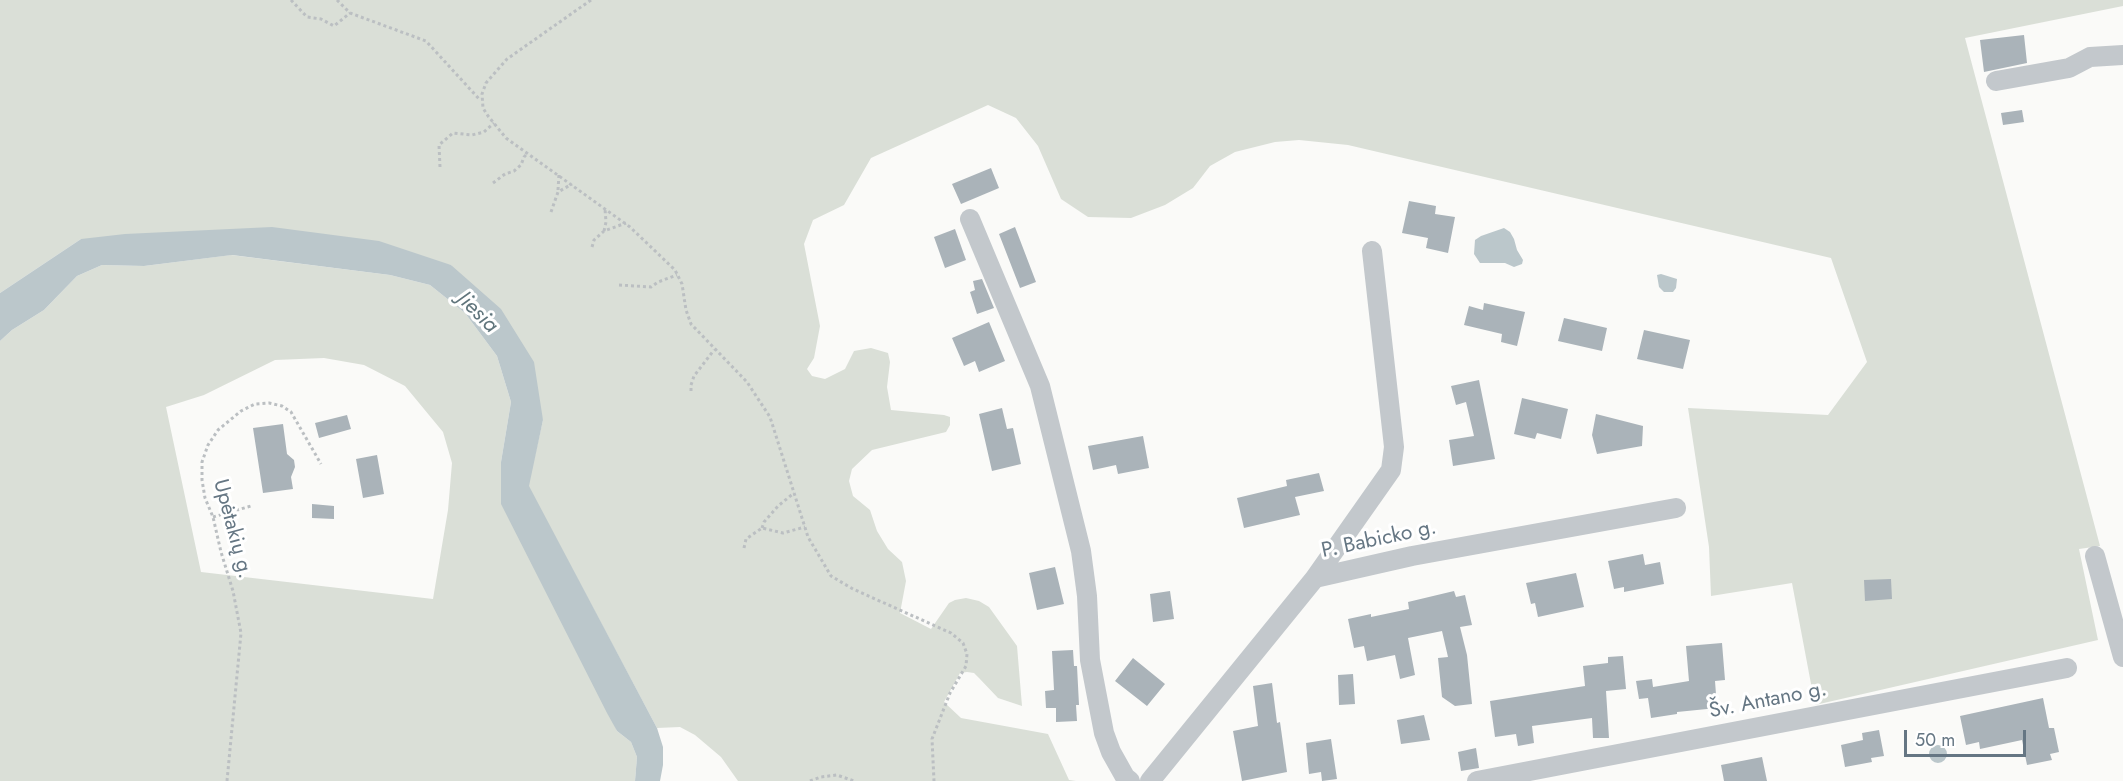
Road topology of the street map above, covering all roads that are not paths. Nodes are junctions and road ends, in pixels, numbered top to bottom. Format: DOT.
graph roads {
  1 [pos="2123,55"];
  2 [pos="1996,81"];
  3 [pos="970,219"];
  4 [pos="1372,250"];
  5 [pos="1676,508"];
  6 [pos="2095,556"];
  7 [pos="1316,578"];
  8 [pos="2123,657"];
  9 [pos="2067,668"];
  10 [pos="1130,781"];
  11 [pos="1150,781"];
  12 [pos="1477,781"];
  1 -- 2 [label="street"];
  3 -- 10 [label="street"];
  4 -- 7 [label="street"];
  5 -- 7 [label="street, P. Babicko g."];
  6 -- 8 [label="street"];
  7 -- 11 [label="street, P. Babicko g."];
  9 -- 12 [label="street, Šv. Antano g."];
}
